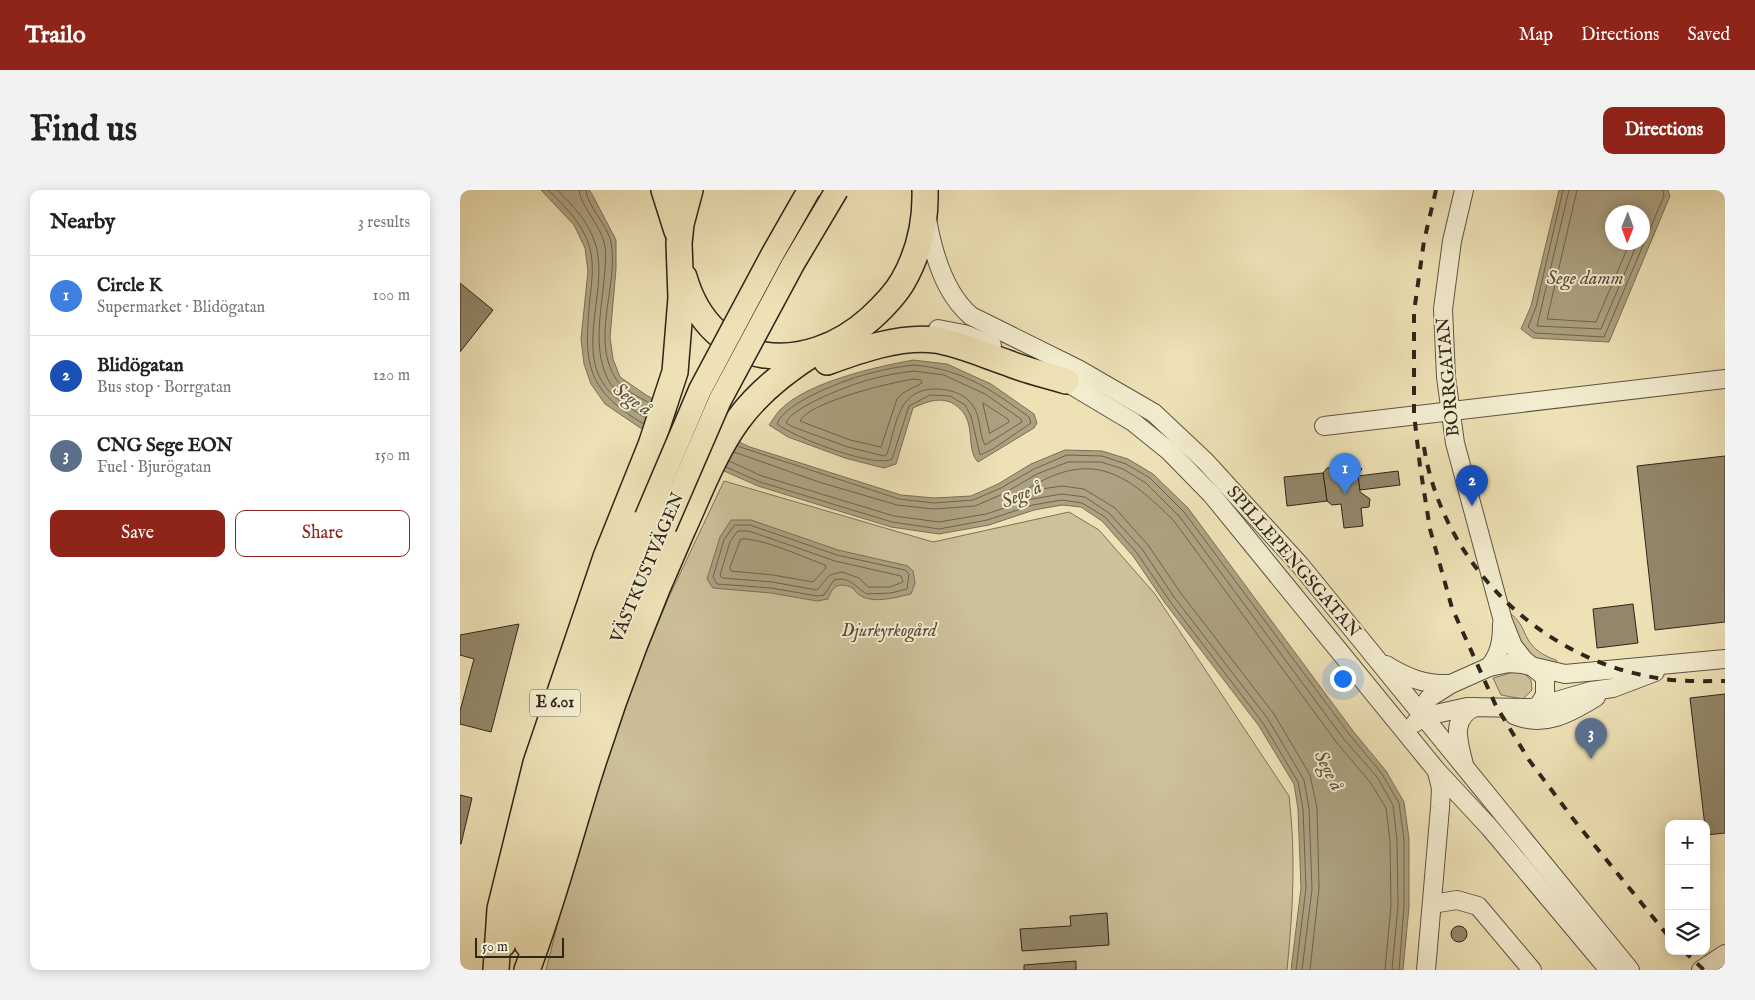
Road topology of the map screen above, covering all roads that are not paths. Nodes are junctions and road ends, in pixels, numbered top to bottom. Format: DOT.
graph roads {
  1 [pos="664,190"];
  2 [pos="690,190"];
  3 [pos="809,190"];
  4 [pos="837,190"];
  5 [pos="1464,190"];
  6 [pos="925,199"];
  7 [pos="679,243"];
  8 [pos="682,268"];
  9 [pos="828,347"];
  10 [pos="1725,379"];
  11 [pos="1066,381"];
  12 [pos="750,404"];
  13 [pos="1450,411"];
  14 [pos="1324,426"];
  15 [pos="656,522"];
  16 [pos="1503,621"];
  17 [pos="1373,657"];
  18 [pos="1725,658"];
  19 [pos="1676,664"];
  20 [pos="1489,667"];
  21 [pos="1535,667"];
  22 [pos="1451,684"];
  23 [pos="1613,688"];
  24 [pos="1538,706"];
  25 [pos="1475,707"];
  26 [pos="1500,707"];
  27 [pos="1422,717"];
  28 [pos="1405,731"];
  29 [pos="1464,768"];
  30 [pos="1437,771"];
  31 [pos="1432,904"];
  32 [pos="1725,954"];
  33 [pos="497,970"];
  34 [pos="519,970"];
  35 [pos="527,970"];
  36 [pos="1426,970"];
  37 [pos="1532,970"];
  38 [pos="1609,970"];
  39 [pos="1630,970"];
  40 [pos="1701,970"];
  1 -- 7 [label="highway"];
  2 -- 7 [label="highway"];
  3 -- 15 [label="main road, VÄSTKUSTVÄGEN, bridge"];
  4 -- 15 [label="main road, VÄSTKUSTVÄGEN, bridge"];
  5 -- 13 [label="street, BORRGATAN"];
  6 -- 9 [label="highway"];
  6 -- 17 [label="street, SPILLEPENGSGATAN"];
  7 -- 8 [label="highway"];
  8 -- 9 [label="highway"];
  8 -- 33 [label="highway, E 6.01"];
  9 -- 11 [label="street, SPILLEPENGSGATAN"];
  9 -- 12 [label="highway"];
  10 -- 13 [label="street"];
  11 -- 12 [label="highway"];
  11 -- 28 [label="street, SPILLEPENGSGATAN"];
  12 -- 35 [label="highway"];
  13 -- 14 [label="street"];
  13 -- 16 [label="street, BORRGATAN"];
  15 -- 33 [label="main road, VÄSTKUSTVÄGEN"];
  15 -- 34 [label="main road, VÄSTKUSTVÄGEN"];
  16 -- 20 [label="street, BORRGATAN"];
  16 -- 21 [label="street, BORRGATAN"];
  17 -- 22 [label="street"];
  17 -- 27 [label="street, SPILLEPENGSGATAN"];
  18 -- 19 [label="street"];
  19 -- 21 [label="street"];
  19 -- 23 [label="street"];
  20 -- 21 [label="street"];
  20 -- 22 [label="street"];
  21 -- 24 [label="street, BORRGATAN"];
  22 -- 27 [label="street"];
  23 -- 24 [label="street"];
  23 -- 26 [label="street"];
  24 -- 26 [label="street"];
  25 -- 26 [label="street"];
  25 -- 27 [label="street"];
  25 -- 29 [label="street"];
  27 -- 28 [label="street"];
  27 -- 29 [label="street, SPILLEPENGSGATAN"];
  28 -- 30 [label="street, SPILLEPENGSGATAN"];
  29 -- 39 [label="street, SPILLEPENGSGATAN"];
  30 -- 31 [label="street"];
  30 -- 38 [label="street, SPILLEPENGSGATAN"];
  31 -- 36 [label="street"];
  31 -- 37 [label="street"];
  32 -- 40 [label="street"];
}
